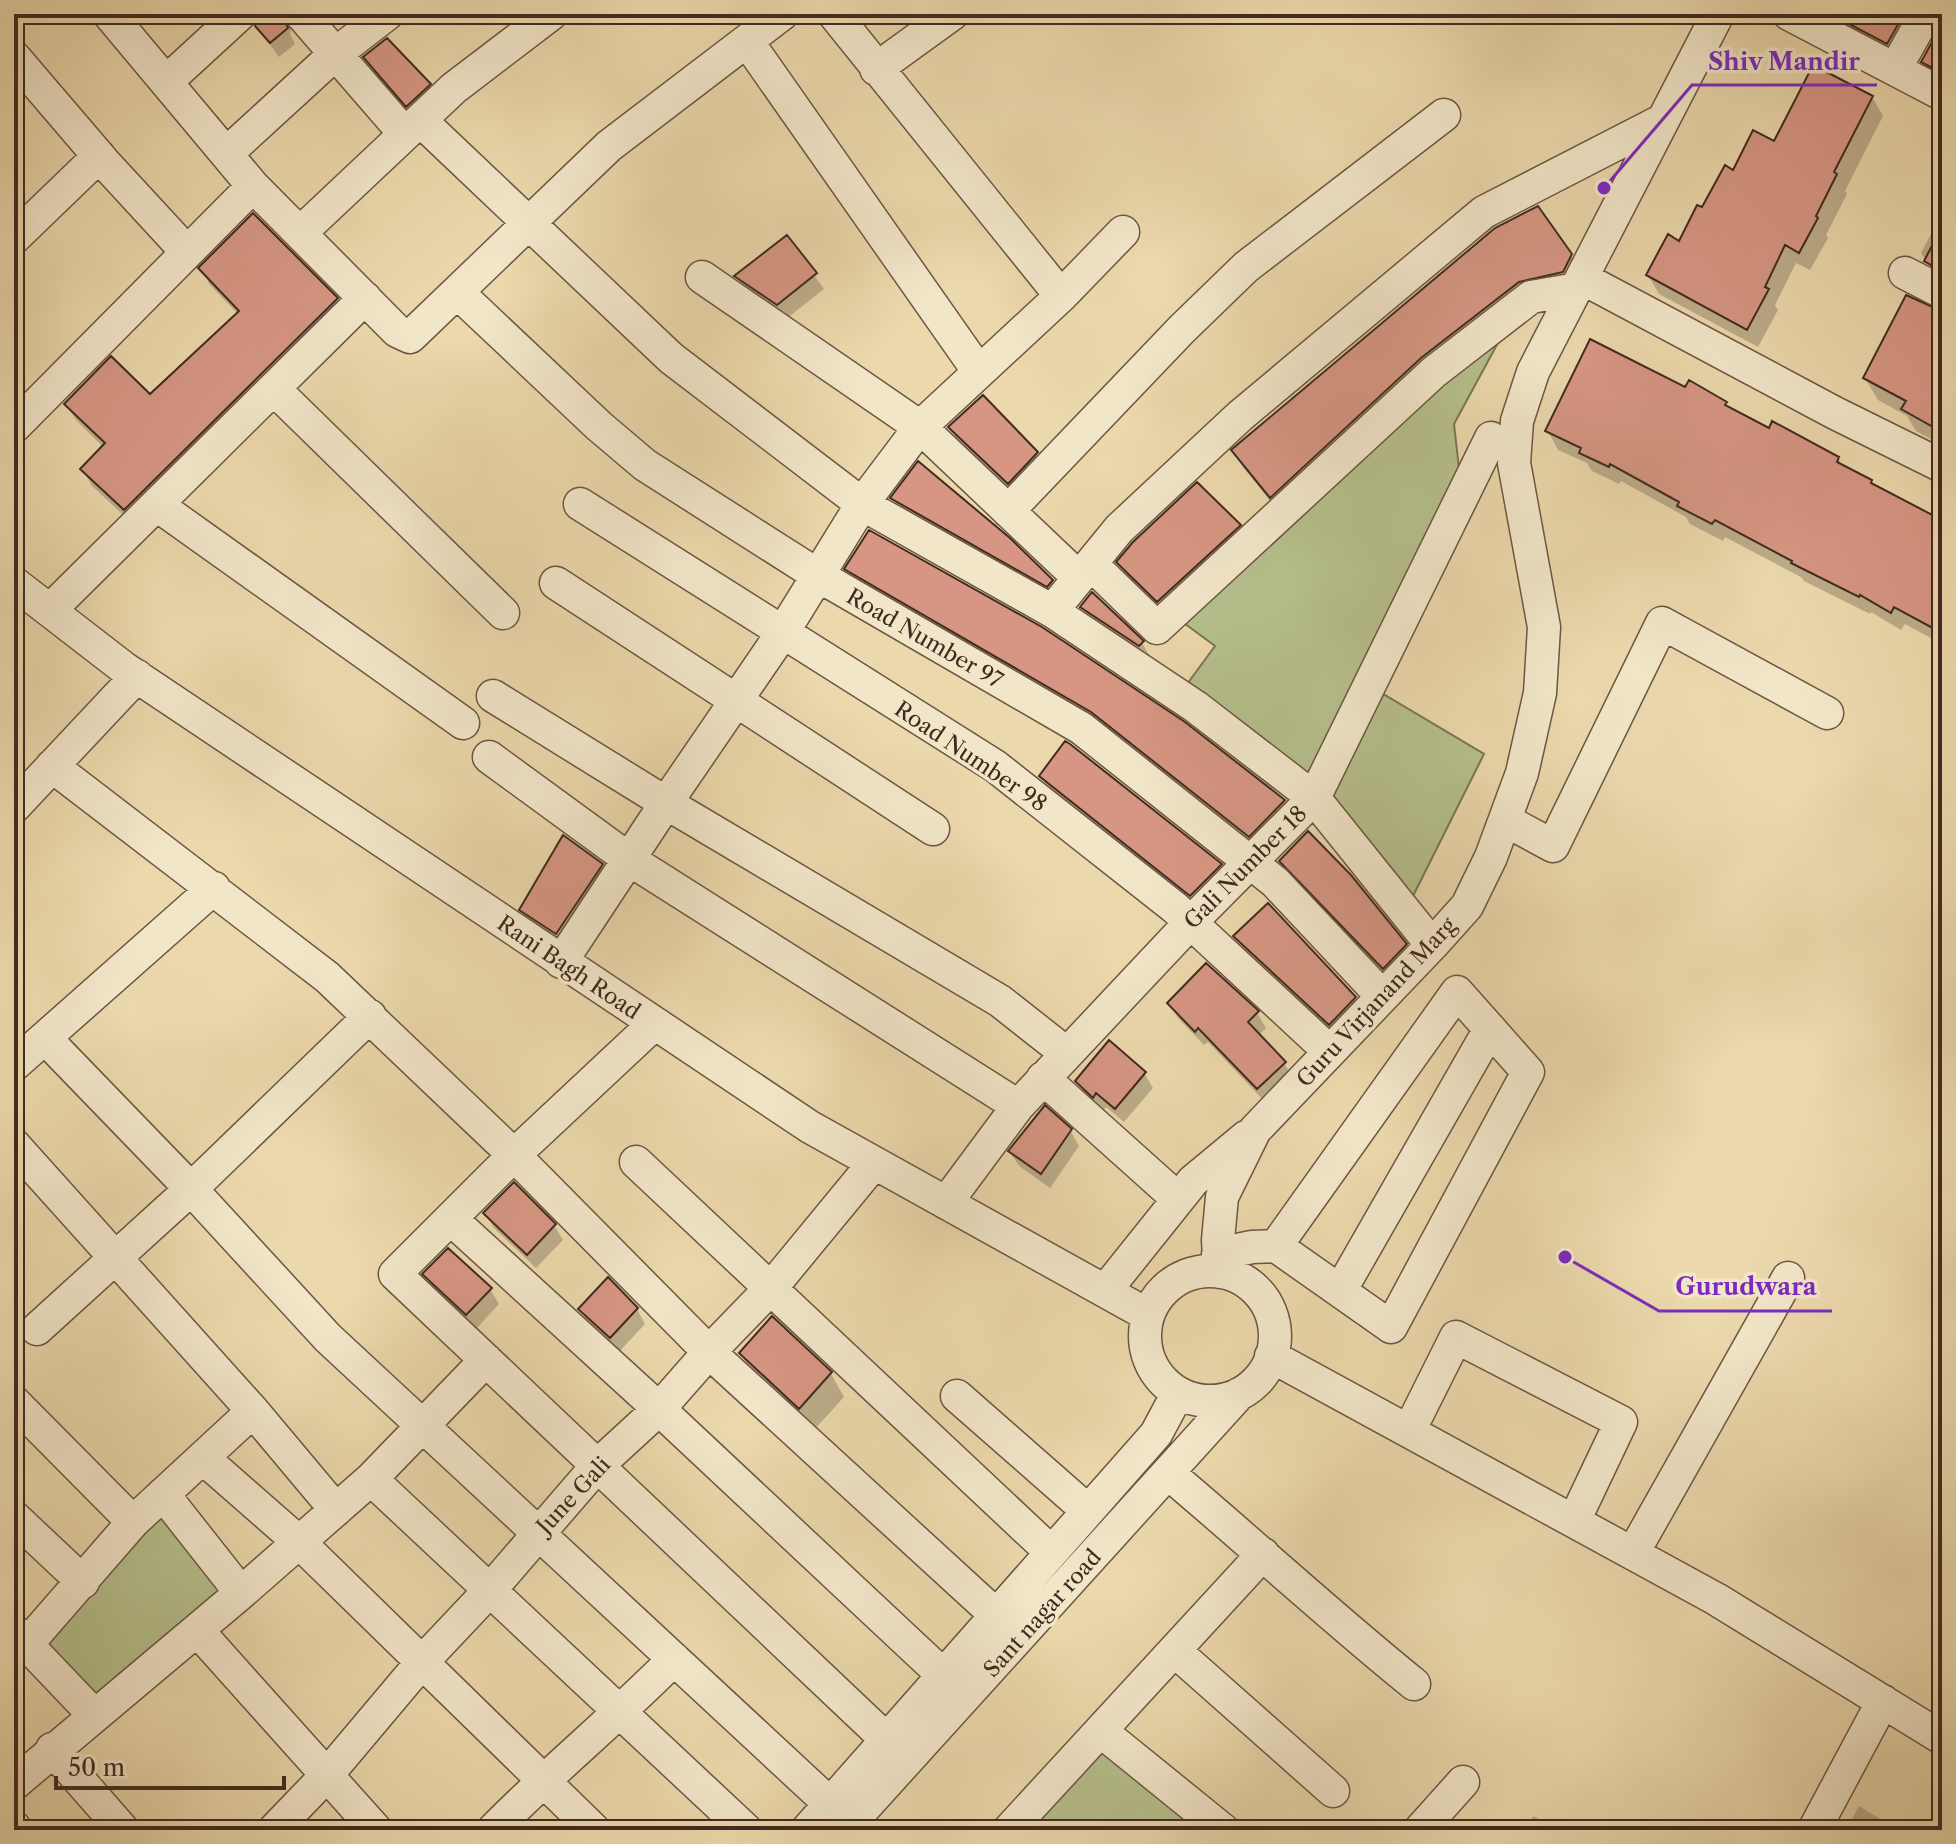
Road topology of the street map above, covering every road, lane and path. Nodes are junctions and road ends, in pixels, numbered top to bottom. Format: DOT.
graph roads {
  1 [pos="109,14"];
  2 [pos="240,14"];
  3 [pos="301,14"];
  4 [pos="387,14"];
  5 [pos="551,14"];
  6 [pos="782,14"];
  7 [pos="834,14"];
  8 [pos="952,14"];
  9 [pos="1718,14"];
  10 [pos="1789,14"];
  11 [pos="1926,14"];
  12 [pos="747,41"];
  13 [pos="334,55"];
  14 [pos="876,69"];
  15 [pos="1895,69"];
  16 [pos="19,73"];
  17 [pos="166,82"];
  18 [pos="1942,94"];
  19 [pos="1444,115"];
  20 [pos="1663,120"];
  21 [pos="413,127"];
  22 [pos="226,154"];
  23 [pos="99,156"];
  24 [pos="253,186"];
  25 [pos="527,223"];
  26 [pos="1123,232"];
  27 [pos="300,233"];
  28 [pos="14,238"];
  29 [pos="187,252"];
  30 [pos="1905,273"];
  31 [pos="702,277"];
  32 [pos="1579,284"];
  33 [pos="457,292"];
  34 [pos="1942,292"];
  35 [pos="1061,296"];
  36 [pos="365,298"];
  37 [pos="979,372"];
  38 [pos="274,389"];
  39 [pos="14,427"];
  40 [pos="920,427"];
  41 [pos="1491,438"];
  42 [pos="1942,466"];
  43 [pos="580,504"];
  44 [pos="862,504"];
  45 [pos="157,505"];
  46 [pos="1008,511"];
  47 [pos="1085,571"];
  48 [pos="819,576"];
  49 [pos="14,583"];
  50 [pos="556,583"];
  51 [pos="50,610"];
  52 [pos="1052,611"];
  53 [pos="503,613"];
  54 [pos="783,632"];
  55 [pos="137,676"];
  56 [pos="493,696"];
  57 [pos="737,701"];
  58 [pos="1827,713"];
  59 [pos="463,723"];
  60 [pos="489,757"];
  61 [pos="52,766"];
  62 [pos="1314,798"];
  63 [pos="666,803"];
  64 [pos="14,807"];
  65 [pos="1505,820"];
  66 [pos="933,829"];
  67 [pos="630,860"];
  68 [pos="1250,861"];
  69 [pos="214,888"];
  70 [pos="1191,922"];
  71 [pos="1432,945"];
  72 [pos="561,962"];
  73 [pos="1382,996"];
  74 [pos="370,1016"];
  75 [pos="654,1024"];
  76 [pos="1490,1029"];
  77 [pos="45,1038"];
  78 [pos="1329,1051"];
  79 [pos="1066,1053"];
  80 [pos="14,1065"];
  81 [pos="1043,1078"];
  82 [pos="1018,1106"];
  83 [pos="1255,1130"];
  84 [pos="14,1145"];
  85 [pos="514,1155"];
  86 [pos="636,1162"];
  87 [pos="874,1163"];
  88 [pos="191,1189"];
  89 [pos="1178,1199"];
  90 [pos="946,1203"];
  91 [pos="451,1219"];
  92 [pos="1276,1246"];
  93 [pos="116,1259"];
  94 [pos="1219,1263"];
  95 [pos="1788,1278"];
  96 [pos="771,1288"];
  97 [pos="1105,1291"];
  98 [pos="1340,1291"];
  99 [pos="1148,1315"];
  100 [pos="37,1329"];
  101 [pos="709,1352"];
  102 [pos="1271,1356"];
  103 [pos="486,1360"];
  104 [pos="1178,1393"];
  105 [pos="1239,1394"];
  106 [pos="957,1396"];
  107 [pos="14,1402"];
  108 [pos="659,1409"];
  109 [pos="253,1411"];
  110 [pos="422,1425"];
  111 [pos="1409,1431"];
  112 [pos="203,1458"];
  113 [pos="597,1466"];
  114 [pos="1168,1473"];
  115 [pos="371,1479"];
  116 [pos="163,1494"];
  117 [pos="336,1510"];
  118 [pos="1088,1511"];
  119 [pos="14,1517"];
  120 [pos="1574,1521"];
  121 [pos="133,1522"];
  122 [pos="538,1532"];
  123 [pos="300,1543"];
  124 [pos="1051,1552"];
  125 [pos="1633,1553"];
  126 [pos="1263,1554"];
  127 [pos="83,1582"];
  128 [pos="490,1590"];
  129 [pos="241,1593"];
  130 [pos="996,1615"];
  131 [pos="197,1630"];
  132 [pos="20,1637"];
  133 [pos="1175,1651"];
  134 [pos="674,1659"];
  135 [pos="422,1662"];
  136 [pos="943,1675"];
  137 [pos="1414,1684"];
  138 [pos="1883,1701"];
  139 [pos="621,1713"];
  140 [pos="94,1715"];
  141 [pos="1102,1732"];
  142 [pos="1942,1738"];
  143 [pos="887,1740"];
  144 [pos="52,1749"];
  145 [pos="326,1776"];
  146 [pos="543,1780"];
  147 [pos="1463,1782"];
  148 [pos="14,1784"];
  149 [pos="1333,1791"];
  150 [pos="825,1823"];
  151 [pos="123,1830"];
  152 [pos="274,1830"];
  153 [pos="376,1830"];
  154 [pos="493,1830"];
  155 [pos="594,1830"];
  156 [pos="746,1830"];
  157 [pos="1009,1830"];
  158 [pos="1223,1830"];
  159 [pos="1420,1830"];
  160 [pos="1814,1830"];
  1 -- 17 [label="street"];
  2 -- 17 [label="street"];
  3 -- 13 [label="street"];
  4 -- 13 [label="street"];
  5 -- 21 [label="street"];
  6 -- 12 [label="street"];
  7 -- 14 [label="street"];
  8 -- 14 [label="street"];
  9 -- 20 [label="street, Guru Virjanand Marg"];
  10 -- 15 [label="street"];
  11 -- 15 [label="street"];
  12 -- 25 [label="street"];
  12 -- 37 [label="street"];
  13 -- 21 [label="street"];
  13 -- 22 [label="street"];
  14 -- 35 [label="street"];
  15 -- 18 [label="street"];
  16 -- 23 [label="street"];
  17 -- 22 [label="street"];
  19 -- 46 [label="street"];
  20 -- 32 [label="street, Guru Virjanand Marg"];
  20 -- 47 [label="street"];
  21 -- 25 [label="street"];
  21 -- 27 [label="street"];
  22 -- 24 [label="street"];
  23 -- 28 [label="street"];
  23 -- 29 [label="street"];
  24 -- 27 [label="street"];
  24 -- 29 [label="street"];
  25 -- 33 [label="street"];
  25 -- 44 [label="street"];
  26 -- 35 [label="street"];
  27 -- 36 [label="street"];
  29 -- 39 [label="street"];
  30 -- 34 [label="street"];
  31 -- 40 [label="street"];
  32 -- 42 [label="street"];
  32 -- 47 [label="street"];
  32 -- 65 [label="street, Guru Virjanand Marg"];
  33 -- 36 [label="street"];
  33 -- 48 [label="street, Road Number 97"];
  35 -- 37 [label="street"];
  36 -- 38 [label="street"];
  37 -- 40 [label="street"];
  38 -- 45 [label="street"];
  38 -- 53 [label="street"];
  40 -- 44 [label="street"];
  40 -- 46 [label="street"];
  41 -- 62 [label="street, Gali Number 18"];
  43 -- 54 [label="street, Road Number 98"];
  44 -- 48 [label="street"];
  44 -- 52 [label="street"];
  45 -- 51 [label="street"];
  45 -- 59 [label="street"];
  46 -- 47 [label="street"];
  47 -- 52 [label="street"];
  48 -- 54 [label="street"];
  48 -- 68 [label="street, Road Number 97"];
  49 -- 51 [label="street, Rani Bagh Road"];
  50 -- 57 [label="street"];
  51 -- 55 [label="street, Rani Bagh Road"];
  52 -- 62 [label="street"];
  54 -- 57 [label="street"];
  54 -- 70 [label="street, Road Number 98"];
  55 -- 61 [label="street"];
  55 -- 72 [label="street, Rani Bagh Road"];
  56 -- 63 [label="street"];
  57 -- 63 [label="street"];
  57 -- 66 [label="street"];
  58 -- 65 [label="street"];
  60 -- 67 [label="street"];
  61 -- 64 [label="street"];
  61 -- 69 [label="street"];
  62 -- 68 [label="street, Gali Number 18"];
  62 -- 71 [label="street"];
  63 -- 67 [label="street"];
  63 -- 79 [label="street"];
  65 -- 71 [label="street, Guru Virjanand Marg"];
  67 -- 72 [label="street"];
  67 -- 82 [label="street"];
  68 -- 70 [label="street, Gali Number 18"];
  68 -- 73 [label="street, Road Number 97"];
  69 -- 74 [label="street"];
  69 -- 77 [label="street"];
  70 -- 78 [label="street, Road Number 98"];
  70 -- 79 [label="street, Gali Number 18"];
  71 -- 73 [label="street, Guru Virjanand Marg"];
  72 -- 75 [label="street, Rani Bagh Road"];
  73 -- 78 [label="street, Guru Virjanand Marg"];
  74 -- 85 [label="street"];
  74 -- 88 [label="street"];
  75 -- 85 [label="street"];
  75 -- 87 [label="street, Rani Bagh Road"];
  76 -- 92 [label="street"];
  76 -- 98 [label="street"];
  76 -- 98 [label="street"];
  77 -- 80 [label="street"];
  77 -- 88 [label="street"];
  78 -- 83 [label="street, Guru Virjanand Marg"];
  79 -- 81 [label="street, Gali Number 18"];
  81 -- 82 [label="street, Gali Number 18"];
  81 -- 89 [label="street"];
  82 -- 90 [label="street, Gali Number 18"];
  83 -- 89 [label="street, Guru Virjanand Marg"];
  83 -- 94 [label="street, Guru Virjanand Marg"];
  84 -- 93 [label="street"];
  85 -- 91 [label="street"];
  85 -- 101 [label="street"];
  86 -- 96 [label="street"];
  87 -- 90 [label="street, Rani Bagh Road"];
  87 -- 96 [label="street, June Gali"];
  88 -- 93 [label="street"];
  88 -- 110 [label="street"];
  89 -- 97 [label="street, Guru Virjanand Marg"];
  90 -- 97 [label="street, Rani Bagh Road"];
  91 -- 103 [label="street"];
  91 -- 108 [label="street"];
  92 -- 94 [label="street"];
  92 -- 98 [label="street"];
  93 -- 100 [label="street"];
  93 -- 109 [label="street"];
  94 -- 99 [label="street"];
  94 -- 102 [label="street"];
  95 -- 125 [label="street"];
  96 -- 101 [label="street, June Gali"];
  96 -- 124 [label="street"];
  97 -- 99 [label="street, Rani Bagh Road"];
  99 -- 104 [label="street"];
  101 -- 108 [label="street, June Gali"];
  101 -- 130 [label="street"];
  102 -- 105 [label="street"];
  102 -- 111 [label="street"];
  103 -- 110 [label="street"];
  103 -- 113 [label="street"];
  104 -- 105 [label="street"];
  104 -- 118 [label="street, Sant nagar road"];
  105 -- 114 [label="street, Sant nagar road"];
  106 -- 118 [label="street"];
  107 -- 121 [label="street"];
  108 -- 113 [label="street, June Gali"];
  108 -- 136 [label="street"];
  109 -- 112 [label="street"];
  109 -- 117 [label="street"];
  110 -- 115 [label="street"];
  110 -- 122 [label="street"];
  111 -- 120 [label="street"];
  111 -- 120 [label="street"];
  112 -- 116 [label="street"];
  112 -- 123 [label="street"];
  113 -- 122 [label="street, June Gali"];
  113 -- 143 [label="street"];
  114 -- 126 [label="street"];
  114 -- 150 [label="street, Sant nagar road"];
  115 -- 117 [label="street"];
  115 -- 128 [label="street"];
  116 -- 121 [label="street"];
  116 -- 129 [label="street"];
  117 -- 123 [label="street"];
  118 -- 124 [label="street, Sant nagar road"];
  119 -- 127 [label="street"];
  120 -- 125 [label="street"];
  121 -- 127 [label="street"];
  122 -- 128 [label="street, June Gali"];
  122 -- 134 [label="street"];
  123 -- 129 [label="street"];
  123 -- 135 [label="street"];
  124 -- 130 [label="street, Sant nagar road"];
  125 -- 138 [label="street"];
  126 -- 133 [label="street"];
  126 -- 137 [label="street"];
  127 -- 132 [label="street"];
  128 -- 135 [label="street, June Gali"];
  128 -- 139 [label="street"];
  129 -- 131 [label="street"];
  130 -- 136 [label="street, Sant nagar road"];
  131 -- 140 [label="street"];
  131 -- 145 [label="street"];
  132 -- 140 [label="street"];
  133 -- 141 [label="street"];
  133 -- 149 [label="street"];
  134 -- 139 [label="street"];
  134 -- 150 [label="street"];
  135 -- 145 [label="street, June Gali"];
  135 -- 146 [label="street"];
  136 -- 143 [label="street, Sant nagar road"];
  138 -- 142 [label="street"];
  138 -- 160 [label="street"];
  139 -- 146 [label="street"];
  139 -- 156 [label="street"];
  140 -- 144 [label="street"];
  141 -- 157 [label="street"];
  141 -- 158 [label="street"];
  143 -- 150 [label="street, Sant nagar road"];
  144 -- 148 [label="street"];
  144 -- 151 [label="street"];
  145 -- 152 [label="street, June Gali"];
  145 -- 153 [label="street"];
  146 -- 154 [label="street"];
  146 -- 155 [label="street"];
  147 -- 159 [label="street"];
}
